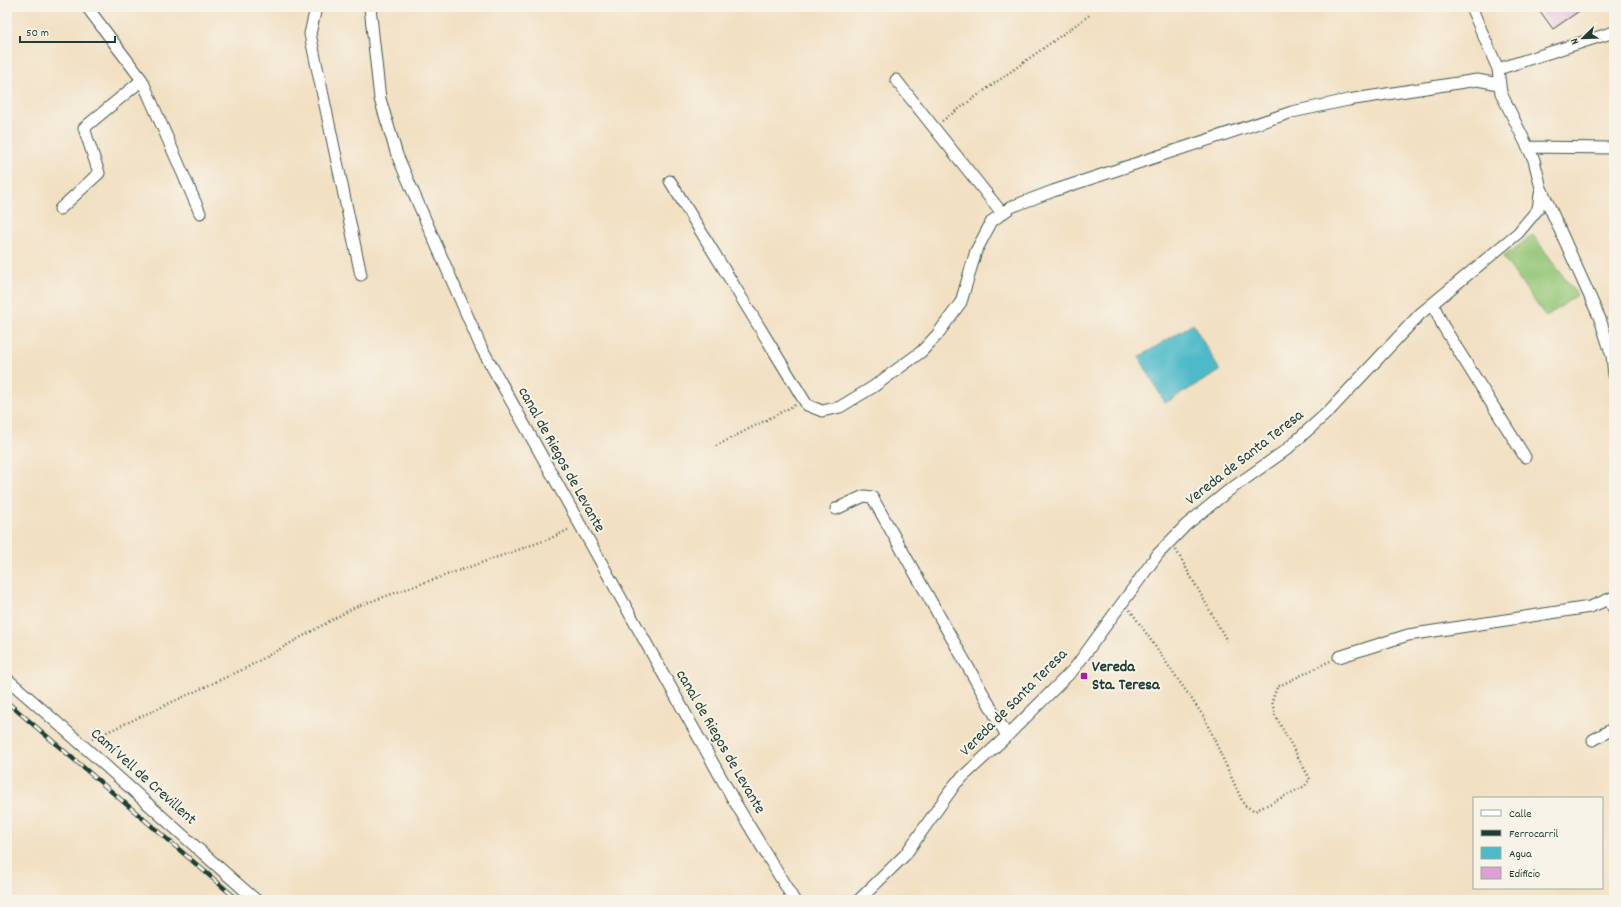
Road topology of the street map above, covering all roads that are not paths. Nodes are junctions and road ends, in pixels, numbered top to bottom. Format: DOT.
graph roads {
  1 [pos="87,7"];
  2 [pos="314,7"];
  3 [pos="370,7"];
  4 [pos="1471,7"];
  5 [pos="1614,32"];
  6 [pos="1498,69"];
  7 [pos="142,80"];
  8 [pos="896,80"];
  9 [pos="1500,84"];
  10 [pos="1527,146"];
  11 [pos="1614,148"];
  12 [pos="670,181"];
  13 [pos="1541,188"];
  14 [pos="60,209"];
  15 [pos="200,213"];
  16 [pos="1002,213"];
  17 [pos="361,275"];
  18 [pos="1433,304"];
  19 [pos="1614,375"];
  20 [pos="1525,457"];
  21 [pos="836,509"];
  22 [pos="1612,598"];
  23 [pos="1614,609"];
  24 [pos="1339,657"];
  25 [pos="7,679"];
  26 [pos="1614,728"];
  27 [pos="1006,736"];
  28 [pos="1593,740"];
  29 [pos="256,900"];
  30 [pos="794,900"];
  31 [pos="859,900"];
  1 -- 7 [label="street"];
  2 -- 17 [label="street"];
  3 -- 30 [label="street, canal de Riegos de Levante"];
  4 -- 6 [label="street, Vereda de Santa Teresa"];
  5 -- 6 [label="street"];
  6 -- 9 [label="street, Vereda de Santa Teresa"];
  7 -- 14 [label="street"];
  7 -- 15 [label="street"];
  8 -- 16 [label="street"];
  9 -- 10 [label="street, Vereda de Santa Teresa"];
  9 -- 16 [label="street"];
  10 -- 11 [label="street"];
  10 -- 13 [label="street, Vereda de Santa Teresa"];
  12 -- 16 [label="street"];
  13 -- 18 [label="street, Vereda de Santa Teresa"];
  13 -- 19 [label="street"];
  18 -- 20 [label="street"];
  18 -- 27 [label="street, Vereda de Santa Teresa"];
  21 -- 27 [label="street"];
  22 -- 23 [label="street"];
  22 -- 24 [label="street"];
  25 -- 29 [label="street, Camí Vell de Crevillent"];
  26 -- 28 [label="street"];
  27 -- 31 [label="street, Vereda de Santa Teresa"];
}
